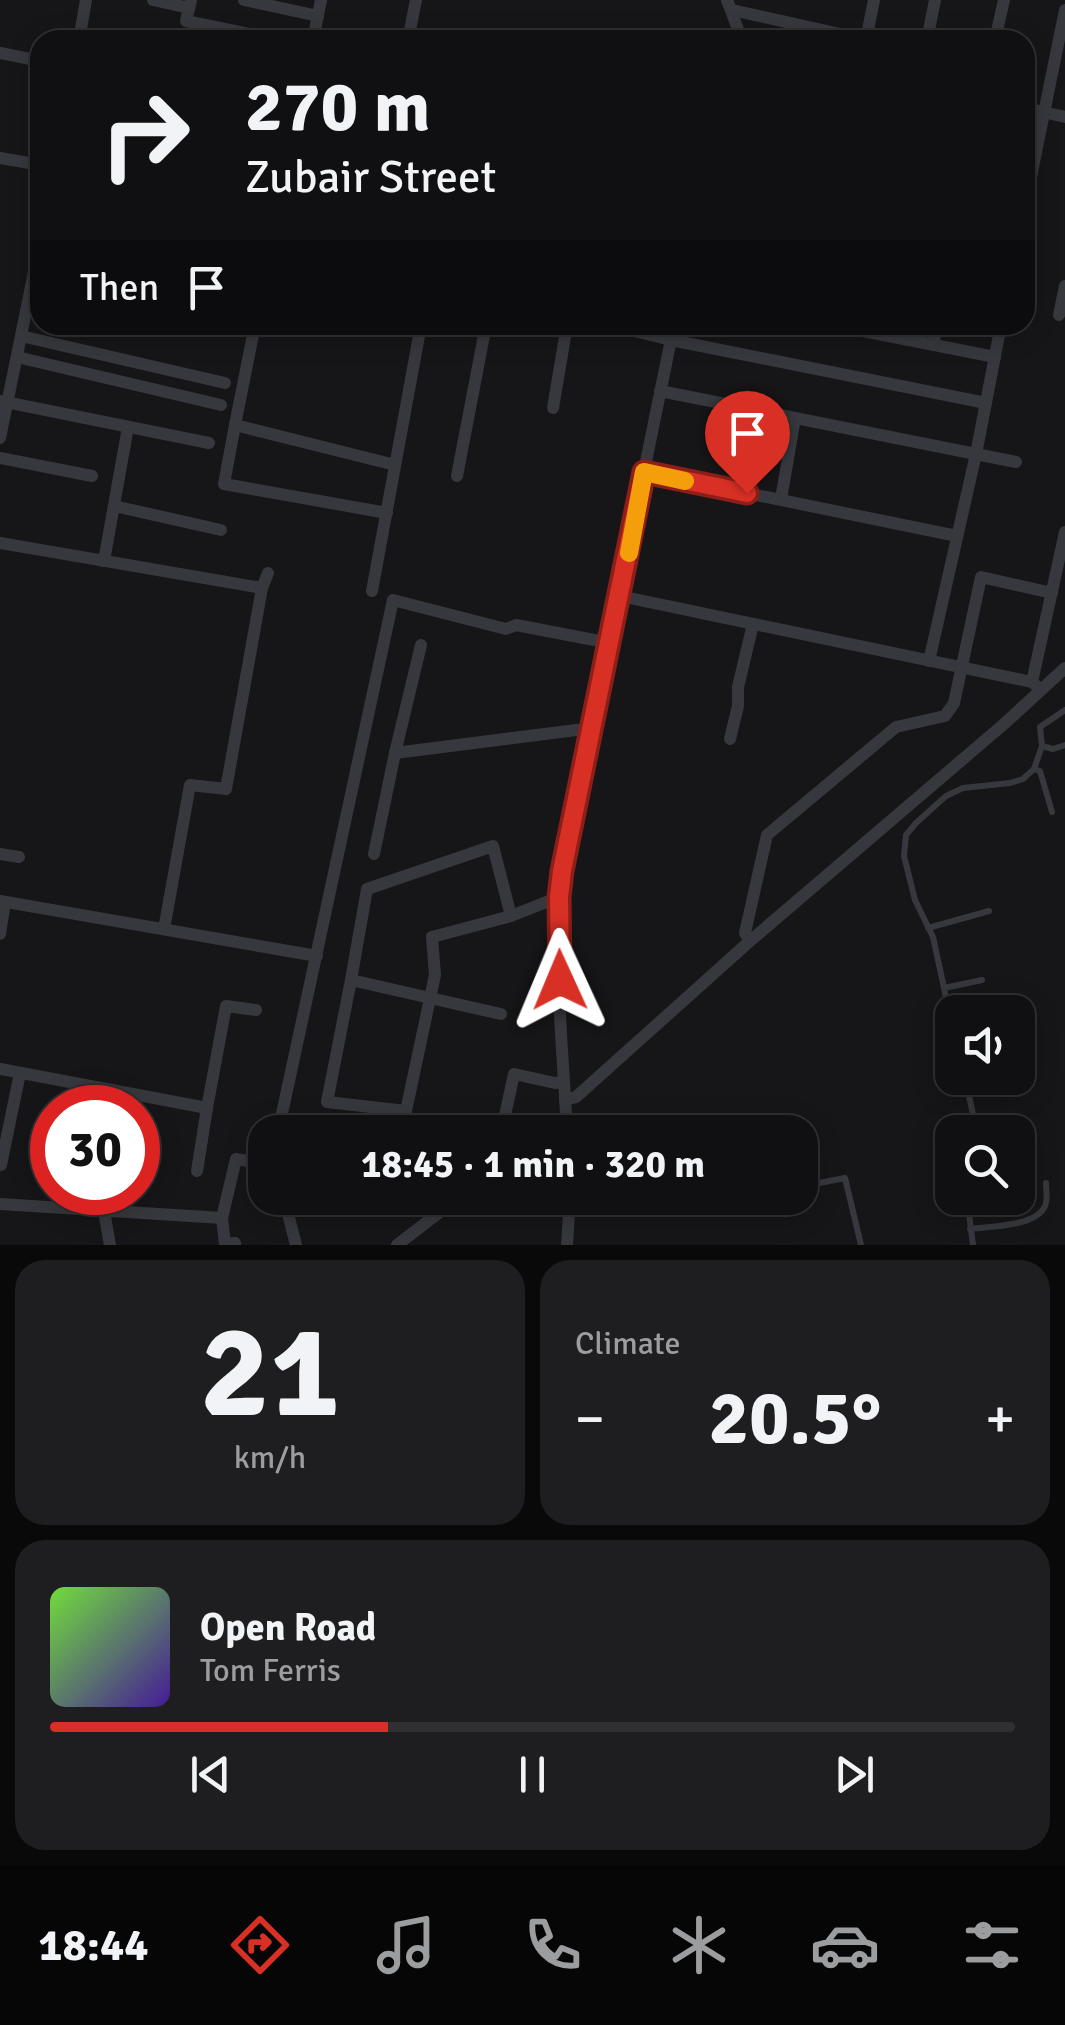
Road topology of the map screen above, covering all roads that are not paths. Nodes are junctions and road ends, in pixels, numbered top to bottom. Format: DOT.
graph roads {
  1 [pos="86,0"];
  2 [pos="153,0"];
  3 [pos="244,0"];
  4 [pos="321,0"];
  5 [pos="416,0"];
  6 [pos="874,0"];
  7 [pos="934,0"];
  8 [pos="1004,0"];
  9 [pos="190,4"];
  10 [pos="729,5"];
  11 [pos="1065,10"];
  12 [pos="318,16"];
  13 [pos="80,30"];
  14 [pos="227,30"];
  15 [pos="315,30"];
  16 [pos="410,30"];
  17 [pos="738,30"];
  18 [pos="827,30"];
  19 [pos="868,30"];
  20 [pos="929,30"];
  21 [pos="997,30"];
  22 [pos="0,53"];
  23 [pos="30,60"];
  24 [pos="1035,110"];
  25 [pos="1044,112"];
  26 [pos="1065,116"];
  27 [pos="1035,157"];
  28 [pos="0,158"];
  29 [pos="30,163"];
  30 [pos="1065,286"];
  31 [pos="30,292"];
  32 [pos="1059,315"];
  33 [pos="253,335"];
  34 [pos="418,335"];
  35 [pos="484,335"];
  36 [pos="565,335"];
  37 [pos="651,335"];
  38 [pos="672,335"];
  39 [pos="895,335"];
  40 [pos="936,335"];
  41 [pos="1000,335"];
  42 [pos="21,336"];
  43 [pos="671,340"];
  44 [pos="934,345"];
  45 [pos="16,357"];
  46 [pos="995,357"];
  47 [pos="224,383"];
  48 [pos="660,391"];
  49 [pos="4,402"];
  50 [pos="986,403"];
  51 [pos="221,405"];
  52 [pos="553,408"];
  53 [pos="795,418"];
  54 [pos="235,425"];
  55 [pos="128,427"];
  56 [pos="0,438"];
  57 [pos="208,443"];
  58 [pos="976,454"];
  59 [pos="0,458"];
  60 [pos="1016,462"];
  61 [pos="395,465"];
  62 [pos="644,472"];
  63 [pos="92,476"];
  64 [pos="458,476"];
  65 [pos="781,500"];
  66 [pos="114,506"];
  67 [pos="386,513"];
  68 [pos="221,530"];
  69 [pos="1065,532"];
  70 [pos="957,536"];
  71 [pos="0,543"];
  72 [pos="104,561"];
  73 [pos="268,573"];
  74 [pos="262,588"];
  75 [pos="372,591"];
  76 [pos="1052,593"];
  77 [pos="620,596"];
  78 [pos="753,624"];
  79 [pos="610,643"];
  80 [pos="421,645"];
  81 [pos="929,661"];
  82 [pos="961,667"];
  83 [pos="1065,668"];
  84 [pos="1036,686"];
  85 [pos="1065,710"];
  86 [pos="592,728"];
  87 [pos="730,739"];
  88 [pos="1065,745"];
  89 [pos="1042,746"];
  90 [pos="395,752"];
  91 [pos="1034,769"];
  92 [pos="1052,812"];
  93 [pos="0,854"];
  94 [pos="374,854"];
  95 [pos="19,857"];
  96 [pos="559,897"];
  97 [pos="3,902"];
  98 [pos="989,912"];
  99 [pos="511,916"];
  100 [pos="928,928"];
  101 [pos="164,929"];
  102 [pos="0,934"];
  103 [pos="750,941"];
  104 [pos="317,956"];
  105 [pos="351,980"];
  106 [pos="982,980"];
  107 [pos="944,988"];
  108 [pos="946,995"];
  109 [pos="431,996"];
  110 [pos="256,1010"];
  111 [pos="501,1014"];
  112 [pos="0,1069"];
  113 [pos="20,1072"];
  114 [pos="564,1082"];
  115 [pos="565,1100"];
  116 [pos="207,1108"];
  117 [pos="282,1115"];
  118 [pos="505,1115"];
  119 [pos="566,1115"];
  120 [pos="248,1161"];
  121 [pos="1,1165"];
  122 [pos="196,1171"];
  123 [pos="1046,1182"];
  124 [pos="818,1183"];
  125 [pos="0,1204"];
  126 [pos="30,1206"];
  127 [pos="160,1214"];
  128 [pos="105,1215"];
  129 [pos="288,1215"];
  130 [pos="436,1215"];
  131 [pos="569,1215"];
  132 [pos="969,1215"];
  133 [pos="222,1218"];
  134 [pos="970,1229"];
  135 [pos="398,1244"];
  136 [pos="110,1245"];
  137 [pos="235,1245"];
  138 [pos="296,1245"];
  139 [pos="567,1245"];
  140 [pos="861,1245"];
  141 [pos="972,1245"];
  1 -- 13 [label="street"];
  2 -- 9 [label="street"];
  3 -- 12 [label="street"];
  4 -- 12 [label="street"];
  5 -- 16 [label="street"];
  6 -- 19 [label="street"];
  7 -- 20 [label="street"];
  8 -- 21 [label="street"];
  9 -- 14 [label="street"];
  10 -- 17 [label="street"];
  10 -- 18 [label="street"];
  11 -- 25 [label="street"];
  12 -- 15 [label="street"];
  22 -- 23 [label="street"];
  24 -- 25 [label="street"];
  25 -- 26 [label="street"];
  25 -- 27 [label="street"];
  28 -- 29 [label="street"];
  30 -- 32 [label="street"];
  31 -- 42 [label="street"];
  33 -- 54 [label="street"];
  34 -- 61 [label="street"];
  35 -- 64 [label="street"];
  36 -- 52 [label="street"];
  37 -- 43 [label="street"];
  38 -- 43 [label="street"];
  39 -- 44 [label="street"];
  40 -- 44 [label="street"];
  41 -- 46 [label="street"];
  42 -- 45 [label="street"];
  42 -- 47 [label="street"];
  43 -- 48 [label="street"];
  43 -- 50 [label="street"];
  44 -- 46 [label="street"];
  45 -- 49 [label="street"];
  45 -- 51 [label="street"];
  46 -- 50 [label="street"];
  48 -- 53 [label="street"];
  48 -- 62 [label="street"];
  49 -- 55 [label="street"];
  49 -- 56 [label="street"];
  50 -- 58 [label="street"];
  53 -- 58 [label="street"];
  53 -- 65 [label="street"];
  54 -- 61 [label="street"];
  54 -- 67 [label="street"];
  55 -- 57 [label="street"];
  55 -- 66 [label="street"];
  58 -- 60 [label="street"];
  58 -- 70 [label="street"];
  59 -- 63 [label="street"];
  61 -- 67 [label="street"];
  62 -- 65 [label="street"];
  62 -- 77 [label="street"];
  65 -- 70 [label="street"];
  66 -- 68 [label="street"];
  66 -- 72 [label="street"];
  67 -- 75 [label="street"];
  69 -- 76 [label="street"];
  70 -- 81 [label="street"];
  71 -- 72 [label="street"];
  72 -- 74 [label="street"];
  73 -- 74 [label="street"];
  74 -- 101 [label="street"];
  76 -- 82 [label="street"];
  76 -- 84 [label="street"];
  77 -- 78 [label="street"];
  77 -- 79 [label="street"];
  78 -- 81 [label="street"];
  78 -- 87 [label="street"];
  79 -- 86 [label="street"];
  79 -- 104 [label="street"];
  80 -- 90 [label="street"];
  81 -- 82 [label="street"];
  82 -- 84 [label="street"];
  82 -- 103 [label="street"];
  83 -- 84 [label="street"];
  84 -- 103 [label="street"];
  85 -- 89 [label="lane"];
  86 -- 90 [label="street"];
  86 -- 96 [label="street"];
  88 -- 89 [label="lane"];
  89 -- 91 [label="lane"];
  90 -- 94 [label="street"];
  91 -- 92 [label="lane"];
  91 -- 100 [label="lane"];
  93 -- 95 [label="street"];
  96 -- 99 [label="street"];
  96 -- 114 [label="street"];
  97 -- 101 [label="street"];
  97 -- 102 [label="street"];
  98 -- 100 [label="lane"];
  99 -- 105 [label="street"];
  99 -- 109 [label="street"];
  100 -- 107 [label="lane"];
  101 -- 104 [label="street"];
  103 -- 115 [label="street"];
  104 -- 117 [label="street"];
  105 -- 109 [label="street"];
  105 -- 109 [label="street"];
  106 -- 107 [label="lane"];
  107 -- 108 [label="lane"];
  109 -- 111 [label="street"];
  110 -- 116 [label="street"];
  112 -- 113 [label="street"];
  113 -- 116 [label="street"];
  113 -- 121 [label="street"];
  114 -- 115 [label="street"];
  114 -- 118 [label="street"];
  115 -- 119 [label="street"];
  116 -- 122 [label="street"];
  120 -- 133 [label="street"];
  123 -- 134 [label="lane"];
  124 -- 140 [label="lane"];
  125 -- 126 [label="street"];
  127 -- 133 [label="street"];
  128 -- 136 [label="street"];
  129 -- 138 [label="street"];
  130 -- 135 [label="street"];
  131 -- 139 [label="street"];
  132 -- 134 [label="lane"];
  133 -- 137 [label="street"];
  134 -- 141 [label="lane"];
}
